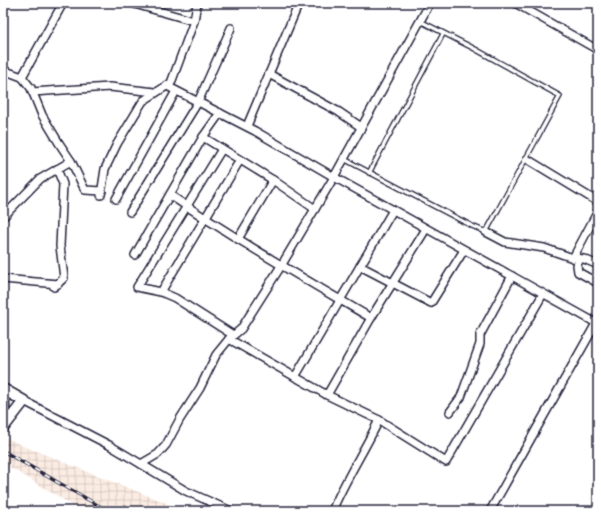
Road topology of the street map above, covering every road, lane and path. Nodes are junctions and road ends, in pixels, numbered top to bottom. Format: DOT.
graph roads {
  1 [pos="63,3"];
  2 [pos="131,3"];
  3 [pos="197,3"];
  4 [pos="299,3"];
  5 [pos="430,3"];
  6 [pos="515,3"];
  7 [pos="194,21"];
  8 [pos="420,21"];
  9 [pos="231,28"];
  10 [pos="443,34"];
  11 [pos="598,50"];
  12 [pos="3,70"];
  13 [pos="269,74"];
  14 [pos="22,77"];
  15 [pos="167,86"];
  16 [pos="176,91"];
  17 [pos="32,92"];
  18 [pos="155,92"];
  19 [pos="198,102"];
  20 [pos="220,113"];
  21 [pos="247,126"];
  22 [pos="361,127"];
  23 [pos="203,137"];
  24 [pos="222,148"];
  25 [pos="344,159"];
  26 [pos="526,159"];
  27 [pos="240,160"];
  28 [pos="71,161"];
  29 [pos="57,169"];
  30 [pos="369,173"];
  31 [pos="334,177"];
  32 [pos="273,180"];
  33 [pos="170,195"];
  34 [pos="116,199"];
  35 [pos="598,202"];
  36 [pos="187,206"];
  37 [pos="315,209"];
  38 [pos="393,210"];
  39 [pos="598,211"];
  40 [pos="130,212"];
  41 [pos="3,217"];
  42 [pos="205,219"];
  43 [pos="426,229"];
  44 [pos="486,232"];
  45 [pos="238,239"];
  46 [pos="464,250"];
  47 [pos="135,254"];
  48 [pos="573,258"];
  49 [pos="580,258"];
  50 [pos="598,265"];
  51 [pos="281,266"];
  52 [pos="360,266"];
  53 [pos="512,276"];
  54 [pos="3,279"];
  55 [pos="392,283"];
  56 [pos="598,283"];
  57 [pos="162,292"];
  58 [pos="543,294"];
  59 [pos="340,300"];
  60 [pos="371,318"];
  61 [pos="597,322"];
  62 [pos="231,337"];
  63 [pos="295,377"];
  64 [pos="3,389"];
  65 [pos="327,395"];
  66 [pos="24,400"];
  67 [pos="450,412"];
  68 [pos="379,420"];
  69 [pos="3,427"];
  70 [pos="141,464"];
  71 [pos="231,511"];
  72 [pos="332,511"];
  73 [pos="490,511"];
  1 -- 14 [label="street"];
  2 -- 7 [label="street"];
  3 -- 7 [label="street"];
  4 -- 13 [label="street"];
  5 -- 8 [label="street"];
  6 -- 11 [label="street"];
  7 -- 15 [label="street"];
  8 -- 10 [label="lane"];
  8 -- 22 [label="street"];
  9 -- 19 [label="street"];
  10 -- 26 [label="lane"];
  10 -- 30 [label="lane"];
  12 -- 14 [label="street"];
  13 -- 21 [label="street"];
  13 -- 22 [label="street"];
  14 -- 17 [label="street"];
  15 -- 16 [label="street"];
  15 -- 18 [label="street"];
  16 -- 19 [label="street"];
  16 -- 34 [label="street"];
  17 -- 18 [label="street"];
  17 -- 28 [label="street"];
  18 -- 28 [label="street"];
  19 -- 20 [label="street"];
  19 -- 40 [label="street"];
  20 -- 21 [label="street"];
  20 -- 23 [label="street"];
  21 -- 31 [label="street"];
  22 -- 25 [label="street"];
  23 -- 24 [label="street"];
  23 -- 33 [label="street"];
  24 -- 27 [label="street"];
  24 -- 36 [label="street"];
  25 -- 30 [label="lane"];
  25 -- 31 [label="street"];
  26 -- 35 [label="street"];
  26 -- 44 [label="lane"];
  27 -- 32 [label="street"];
  27 -- 42 [label="street"];
  28 -- 29 [label="street"];
  29 -- 41 [label="street"];
  29 -- 54 [label="street"];
  30 -- 44 [label="lane"];
  31 -- 37 [label="street"];
  31 -- 38 [label="street"];
  32 -- 37 [label="street"];
  32 -- 45 [label="street"];
  33 -- 36 [label="street"];
  33 -- 47 [label="street"];
  36 -- 42 [label="street"];
  36 -- 57 [label="street"];
  37 -- 51 [label="street"];
  38 -- 43 [label="street"];
  38 -- 52 [label="street"];
  39 -- 48 [label="street"];
  42 -- 45 [label="street"];
  42 -- 57 [label="street"];
  43 -- 46 [label="street"];
  43 -- 55 [label="street"];
  44 -- 48 [label="street"];
  45 -- 51 [label="street"];
  46 -- 53 [label="street"];
  46 -- 55 [label="street"];
  48 -- 49 [label="street"];
  49 -- 50 [label="street"];
  49 -- 56 [label="street"];
  51 -- 59 [label="street"];
  51 -- 62 [label="street"];
  52 -- 55 [label="street"];
  52 -- 59 [label="street"];
  53 -- 58 [label="street"];
  53 -- 67 [label="street"];
  55 -- 60 [label="street"];
  57 -- 62 [label="street"];
  58 -- 61 [label="street"];
  58 -- 68 [label="street"];
  59 -- 60 [label="street"];
  59 -- 63 [label="street"];
  60 -- 65 [label="street"];
  61 -- 73 [label="street"];
  62 -- 63 [label="street"];
  62 -- 70 [label="street"];
  63 -- 65 [label="street"];
  64 -- 66 [label="street"];
  64 -- 69 [label="street"];
  65 -- 68 [label="street"];
  66 -- 69 [label="street"];
  66 -- 70 [label="street"];
  68 -- 72 [label="street"];
  70 -- 71 [label="street"];
}
